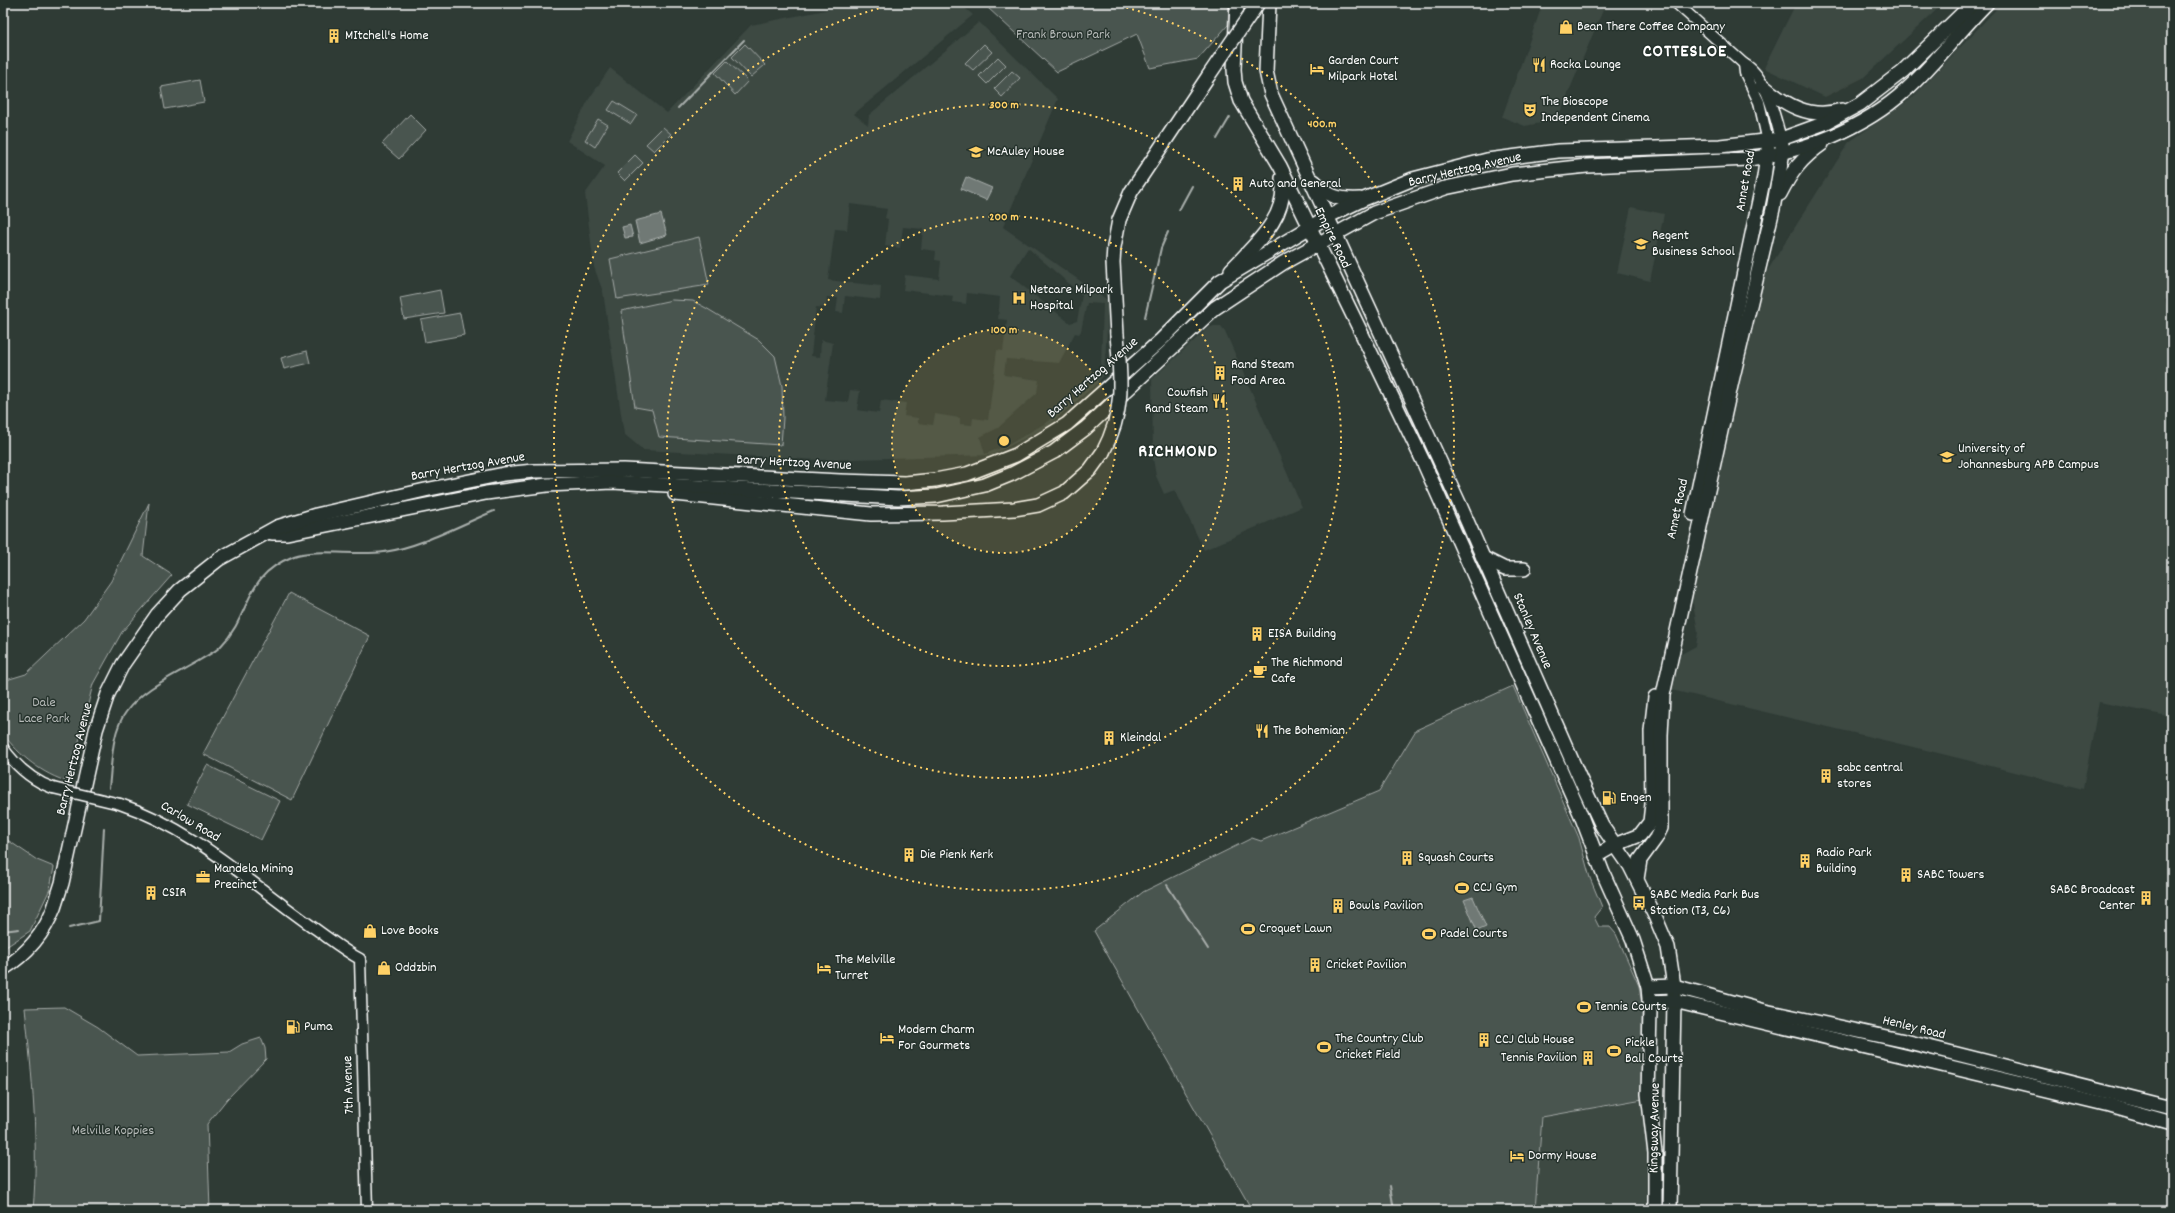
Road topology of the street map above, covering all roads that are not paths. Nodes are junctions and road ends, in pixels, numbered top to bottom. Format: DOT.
graph roads {
  1 [pos="1237,3"];
  2 [pos="1258,3"];
  3 [pos="1269,3"];
  4 [pos="1676,3"];
  5 [pos="1973,3"];
  6 [pos="1987,3"];
  7 [pos="1746,68"];
  8 [pos="1762,85"];
  9 [pos="1860,104"];
  10 [pos="1837,135"];
  11 [pos="1781,139"];
  12 [pos="1768,142"];
  13 [pos="1783,152"];
  14 [pos="1768,156"];
  15 [pos="1280,166"];
  16 [pos="1308,175"];
  17 [pos="1364,199"];
  18 [pos="1773,209"];
  19 [pos="1327,217"];
  20 [pos="1309,228"];
  21 [pos="1335,233"];
  22 [pos="1317,244"];
  23 [pos="1220,281"];
  24 [pos="1424,427"];
  25 [pos="1422,459"];
  26 [pos="592,482"];
  27 [pos="266,534"];
  28 [pos="1483,558"];
  29 [pos="1524,569"];
  30 [pos="3,748"];
  31 [pos="1617,844"];
  32 [pos="1596,856"];
  33 [pos="1636,878"];
  34 [pos="360,959"];
  35 [pos="3,969"];
  36 [pos="1674,986"];
  37 [pos="1648,987"];
  38 [pos="1674,1001"];
  39 [pos="1649,1002"];
  40 [pos="2172,1108"];
  41 [pos="2172,1123"];
  42 [pos="366,1210"];
  43 [pos="1655,1210"];
  44 [pos="1670,1210"];
  1 -- 15 [label="main road, Empire Road"];
  2 -- 26 [label="main road, bridge"];
  3 -- 16 [label="main road, Empire Road"];
  4 -- 7 [label="street"];
  5 -- 9 [label="main road"];
  6 -- 10 [label="main road"];
  7 -- 8 [label="street"];
  7 -- 12 [label="street"];
  8 -- 9 [label="main road"];
  8 -- 11 [label="street"];
  9 -- 11 [label="main road"];
  10 -- 13 [label="main road"];
  10 -- 18 [label="main road"];
  11 -- 12 [label="main road, Barry Hertzog Avenue"];
  11 -- 13 [label="main road, Annet Road"];
  12 -- 14 [label="main road, Annet Road"];
  12 -- 17 [label="main road, Barry Hertzog Avenue"];
  13 -- 14 [label="main road, Barry Hertzog Avenue"];
  13 -- 18 [label="main road, Annet Road"];
  14 -- 21 [label="main road, Barry Hertzog Avenue"];
  14 -- 31 [label="main road, Annet Road"];
  15 -- 20 [label="main road, Empire Road"];
  15 -- 23 [label="main road"];
  16 -- 17 [label="main road"];
  16 -- 19 [label="main road, Empire Road"];
  17 -- 19 [label="main road, Barry Hertzog Avenue"];
  18 -- 33 [label="main road, Annet Road"];
  19 -- 20 [label="main road, Barry Hertzog Avenue"];
  19 -- 21 [label="main road, Empire Road"];
  20 -- 22 [label="main road, Empire Road"];
  20 -- 23 [label="main road, Barry Hertzog Avenue"];
  21 -- 22 [label="main road, Barry Hertzog Avenue"];
  21 -- 24 [label="main road, Empire Road"];
  22 -- 25 [label="main road, Empire Road"];
  22 -- 26 [label="main road, Barry Hertzog Avenue"];
  23 -- 27 [label="main road, Barry Hertzog Avenue"];
  24 -- 28 [label="main road, Stanley Avenue"];
  25 -- 32 [label="main road, Stanley Avenue"];
  26 -- 27 [label="main road, Barry Hertzog Avenue"];
  27 -- 35 [label="main road, Barry Hertzog Avenue"];
  28 -- 29 [label="main road"];
  28 -- 31 [label="main road, Stanley Avenue"];
  30 -- 34 [label="street, Carlow Road, bridge"];
  31 -- 32 [label="main road, Annet Road"];
  31 -- 33 [label="main road, Kingsway Avenue"];
  32 -- 37 [label="main road, Kingsway Avenue"];
  33 -- 36 [label="main road, Kingsway Avenue"];
  34 -- 42 [label="street, 7th Avenue"];
  36 -- 37 [label="main road, Henley Road"];
  36 -- 38 [label="main road, Kingsway Avenue"];
  36 -- 40 [label="main road, Henley Road"];
  37 -- 39 [label="main road, Kingsway Avenue"];
  38 -- 39 [label="main road"];
  38 -- 41 [label="main road"];
  38 -- 44 [label="main road, Kingsway Avenue"];
  39 -- 43 [label="main road, Kingsway Avenue"];
}
